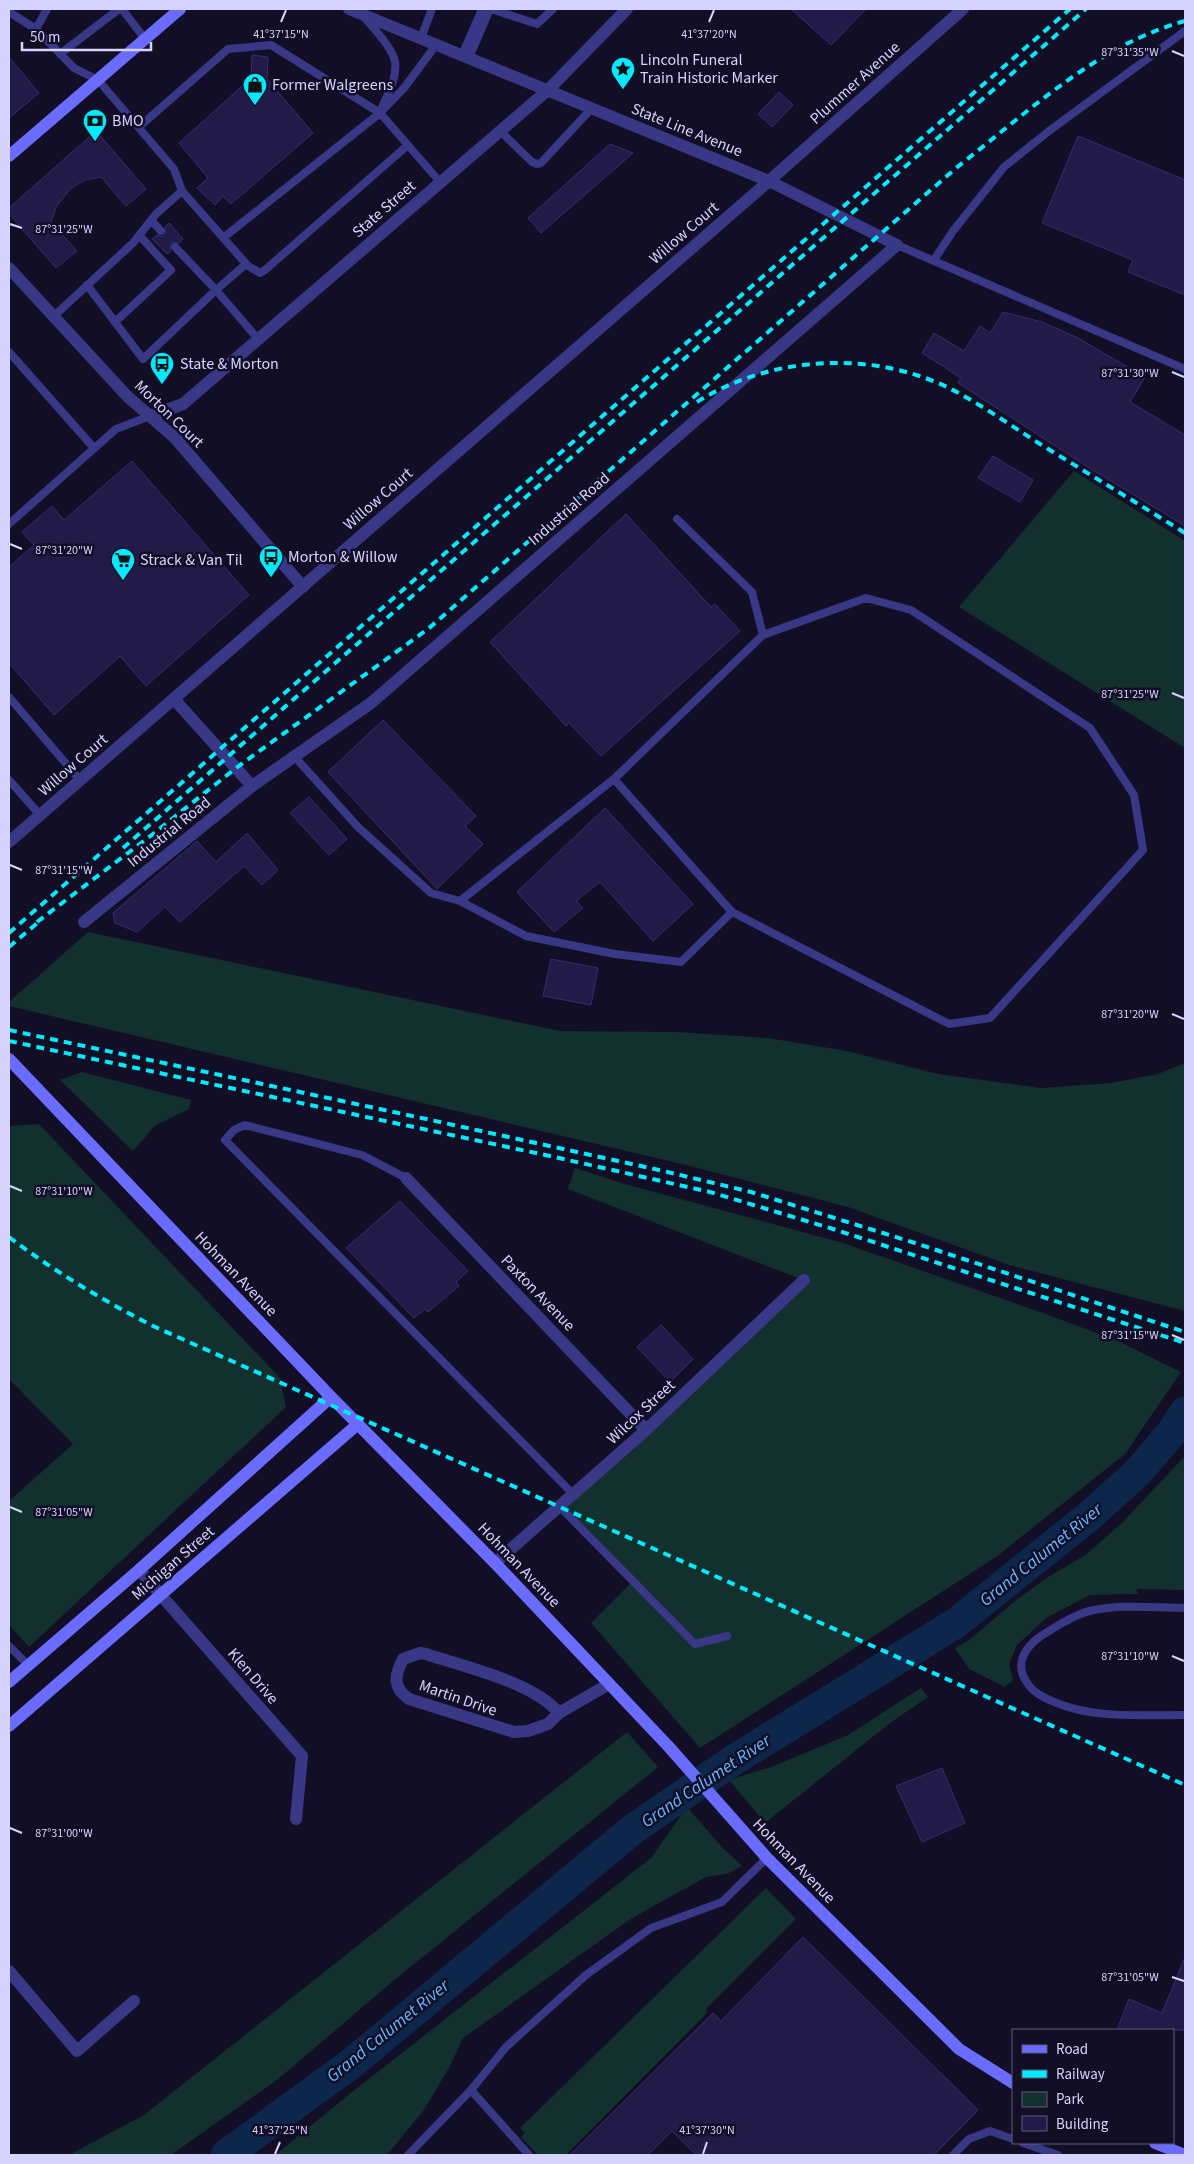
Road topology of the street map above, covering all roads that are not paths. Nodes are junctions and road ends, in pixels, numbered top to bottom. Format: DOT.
graph roads {
  1 [pos="47,9"];
  2 [pos="120,9"];
  3 [pos="180,9"];
  4 [pos="349,9"];
  5 [pos="432,9"];
  6 [pos="482,9"];
  7 [pos="490,9"];
  8 [pos="553,9"];
  9 [pos="628,9"];
  10 [pos="963,9"];
  11 [pos="9,12"];
  12 [pos="361,14"];
  13 [pos="36,29"];
  14 [pos="1185,31"];
  15 [pos="421,38"];
  16 [pos="145,39"];
  17 [pos="436,45"];
  18 [pos="60,54"];
  19 [pos="466,57"];
  20 [pos="98,80"];
  21 [pos="548,90"];
  22 [pos="592,108"];
  23 [pos="380,113"];
  24 [pos="138,127"];
  25 [pos="500,130"];
  26 [pos="408,145"];
  27 [pos="10,152"];
  28 [pos="769,181"];
  29 [pos="440,182"];
  30 [pos="182,191"];
  31 [pos="151,220"];
  32 [pos="161,231"];
  33 [pos="140,234"];
  34 [pos="223,238"];
  35 [pos="897,244"];
  36 [pos="175,247"];
  37 [pos="934,260"];
  38 [pos="246,264"];
  39 [pos="9,268"];
  40 [pos="87,286"];
  41 [pos="216,290"];
  42 [pos="54,316"];
  43 [pos="115,322"];
  44 [pos="258,339"];
  45 [pos="9,352"];
  46 [pos="1185,370"];
  47 [pos="150,416"];
  48 [pos="94,448"];
  49 [pos="678,519"];
  50 [pos="9,524"];
  51 [pos="303,586"];
  52 [pos="763,635"];
  53 [pos="9,697"];
  54 [pos="174,699"];
  55 [pos="294,756"];
  56 [pos="614,779"];
  57 [pos="9,780"];
  58 [pos="80,780"];
  59 [pos="252,786"];
  60 [pos="40,815"];
  61 [pos="9,842"];
  62 [pos="460,901"];
  63 [pos="732,912"];
  64 [pos="84,922"];
  65 [pos="9,1059"];
  66 [pos="406,1178"];
  67 [pos="804,1280"];
  68 [pos="331,1397"];
  69 [pos="358,1424"];
  70 [pos="646,1430"];
  71 [pos="573,1494"];
  72 [pos="560,1506"];
  73 [pos="495,1562"];
  74 [pos="139,1570"];
  75 [pos="160,1595"];
  76 [pos="1185,1608"];
  77 [pos="727,1636"];
  78 [pos="9,1646"];
  79 [pos="28,1665"];
  80 [pos="9,1682"];
  81 [pos="609,1684"];
  82 [pos="559,1714"];
  83 [pos="1185,1716"];
  84 [pos="9,1726"];
  85 [pos="296,1819"];
  86 [pos="767,1858"];
  87 [pos="9,1971"];
  88 [pos="134,2001"];
  89 [pos="1012,2082"];
  90 [pos="471,2090"];
  91 [pos="1012,2139"];
  92 [pos="1026,2144"];
  93 [pos="1158,2144"];
  94 [pos="408,2155"];
  95 [pos="529,2155"];
  96 [pos="953,2155"];
  97 [pos="1058,2155"];
  98 [pos="1185,2155"];
  1 -- 13 [label="lane"];
  2 -- 16 [label="lane"];
  2 -- 18 [label="lane"];
  3 -- 16 [label="main road"];
  4 -- 12 [label="street, State Line Avenue"];
  5 -- 15 [label="lane"];
  6 -- 19 [label="lane"];
  7 -- 8 [label="lane"];
  7 -- 19 [label="lane"];
  9 -- 21 [label="street, State Street"];
  10 -- 28 [label="street, Plummer Avenue"];
  11 -- 13 [label="lane"];
  12 -- 15 [label="street, State Line Avenue"];
  12 -- 23 [label="lane"];
  13 -- 18 [label="lane"];
  14 -- 37 [label="lane"];
  15 -- 17 [label="street, State Line Avenue"];
  16 -- 20 [label="main road"];
  17 -- 19 [label="street, State Line Avenue"];
  17 -- 23 [label="lane"];
  18 -- 20 [label="lane"];
  19 -- 21 [label="street, State Line Avenue"];
  20 -- 24 [label="lane"];
  20 -- 27 [label="main road"];
  21 -- 22 [label="street, State Line Avenue"];
  21 -- 25 [label="street, State Street"];
  22 -- 25 [label="lane"];
  22 -- 28 [label="street, State Line Avenue"];
  23 -- 24 [label="lane"];
  23 -- 26 [label="lane"];
  23 -- 34 [label="lane"];
  24 -- 30 [label="lane"];
  25 -- 29 [label="street, State Street"];
  26 -- 29 [label="lane"];
  26 -- 38 [label="lane"];
  28 -- 35 [label="street, State Line Avenue"];
  28 -- 51 [label="street, Willow Court"];
  29 -- 44 [label="street, State Street"];
  30 -- 31 [label="lane"];
  30 -- 34 [label="lane"];
  31 -- 32 [label="lane"];
  31 -- 33 [label="lane"];
  33 -- 40 [label="lane"];
  33 -- 43 [label="lane"];
  34 -- 38 [label="lane"];
  35 -- 37 [label="lane"];
  35 -- 55 [label="street, Industrial Road"];
  36 -- 41 [label="lane"];
  37 -- 46 [label="lane"];
  38 -- 41 [label="lane"];
  39 -- 42 [label="street, Morton Court"];
  40 -- 42 [label="lane"];
  40 -- 43 [label="lane"];
  41 -- 43 [label="lane"];
  41 -- 44 [label="lane"];
  42 -- 47 [label="street, Morton Court"];
  44 -- 47 [label="street, State Street"];
  45 -- 48 [label="lane"];
  47 -- 48 [label="lane"];
  47 -- 51 [label="street, Morton Court"];
  48 -- 50 [label="lane"];
  49 -- 52 [label="lane"];
  51 -- 54 [label="street, Willow Court"];
  52 -- 56 [label="lane"];
  52 -- 63 [label="lane"];
  53 -- 58 [label="lane"];
  54 -- 58 [label="street, Willow Court"];
  54 -- 59 [label="street"];
  55 -- 59 [label="street, Industrial Road"];
  55 -- 62 [label="lane"];
  56 -- 62 [label="lane"];
  56 -- 63 [label="lane"];
  57 -- 60 [label="lane"];
  58 -- 60 [label="street, Willow Court"];
  59 -- 64 [label="street, Industrial Road"];
  60 -- 61 [label="street, Willow Court"];
  62 -- 63 [label="lane"];
  65 -- 68 [label="main road, Hohman Avenue"];
  66 -- 70 [label="street, Paxton Avenue"];
  66 -- 71 [label="lane"];
  67 -- 70 [label="street, Wilcox Street"];
  68 -- 69 [label="main road, Hohman Avenue"];
  68 -- 74 [label="main road, Michigan Street"];
  69 -- 73 [label="main road, Hohman Avenue"];
  69 -- 75 [label="main road, Michigan Street"];
  70 -- 71 [label="street, Wilcox Street"];
  71 -- 72 [label="street, Wilcox Street"];
  72 -- 73 [label="street, Wilcox Street"];
  72 -- 77 [label="lane"];
  73 -- 81 [label="main road, Hohman Avenue"];
  74 -- 75 [label="street, Klen Drive"];
  74 -- 79 [label="main road, Michigan Street"];
  75 -- 84 [label="main road, Michigan Street"];
  75 -- 85 [label="street, Klen Drive"];
  76 -- 83 [label="lane"];
  78 -- 79 [label="lane"];
  79 -- 80 [label="main road, Michigan Street"];
  81 -- 82 [label="street, Martin Drive"];
  81 -- 86 [label="main road, Hohman Avenue"];
  82 -- 82 [label="street, Martin Drive"];
  86 -- 89 [label="main road, Hohman Avenue"];
  86 -- 90 [label="lane"];
  87 -- 88 [label="street"];
  90 -- 94 [label="lane"];
  90 -- 95 [label="lane"];
  91 -- 96 [label="lane"];
  92 -- 97 [label="lane"];
  93 -- 98 [label="main road"];
}
